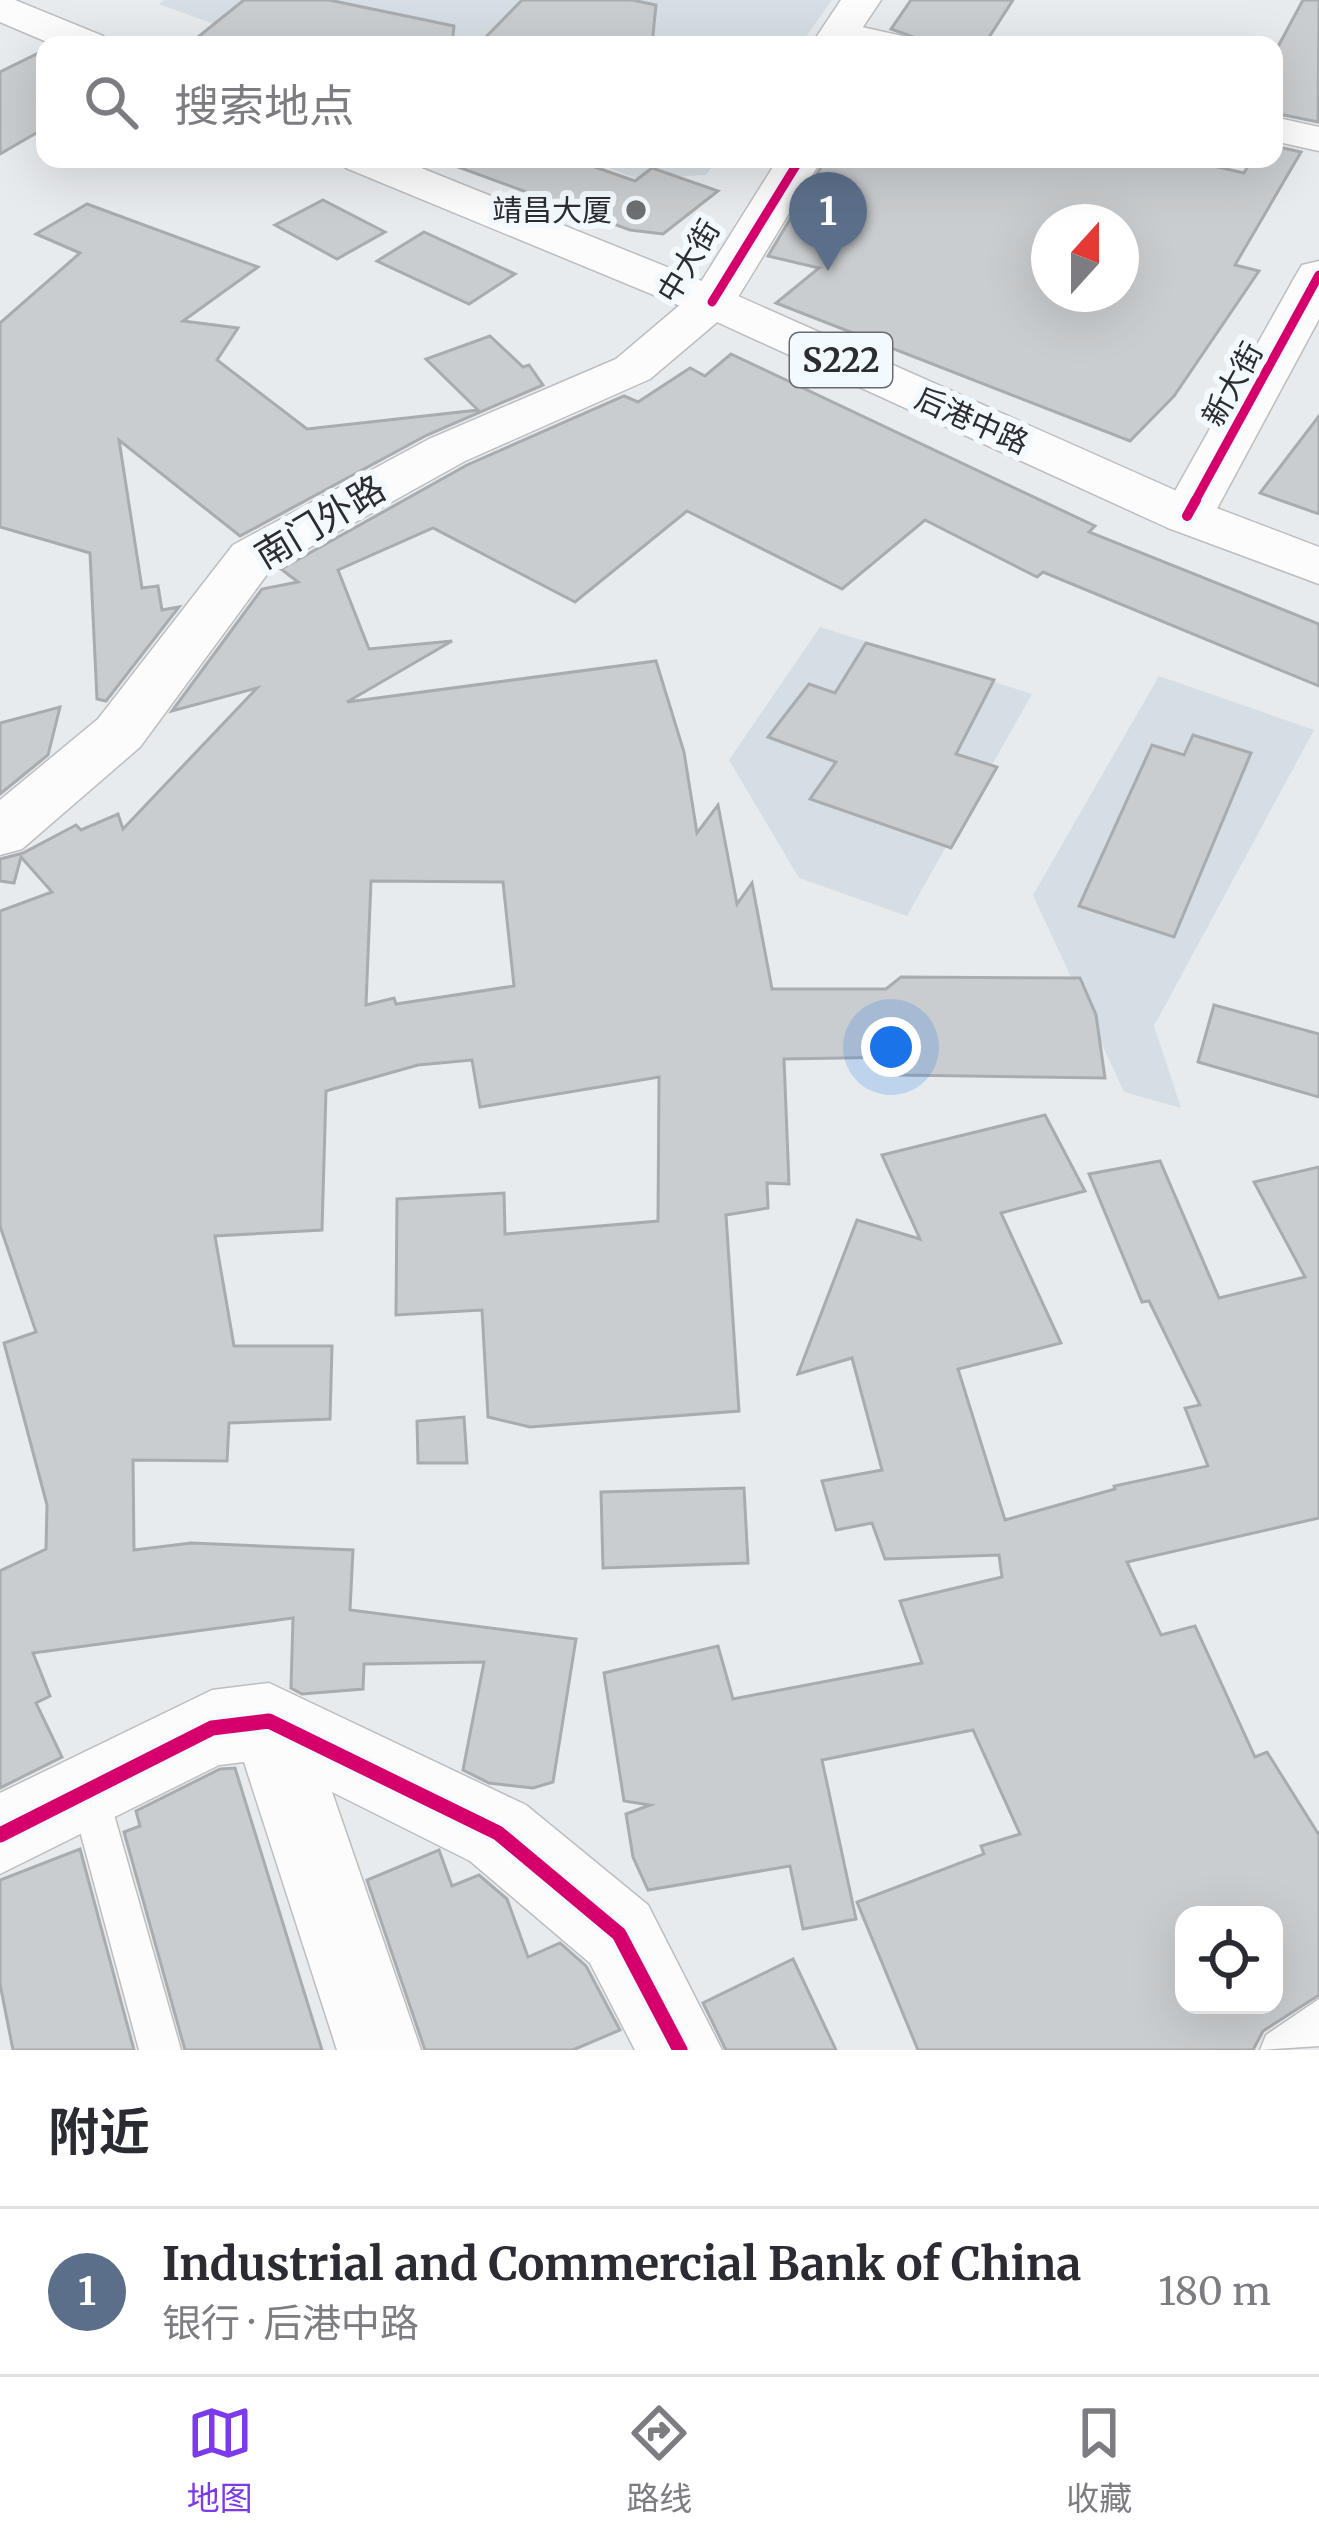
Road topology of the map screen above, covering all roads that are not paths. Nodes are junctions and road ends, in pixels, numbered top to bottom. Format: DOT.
graph roads {
  1 [pos="899,0"];
  2 [pos="0,8"];
  3 [pos="862,35"];
  4 [pos="67,36"];
  5 [pos="1283,131"];
  6 [pos="1319,139"];
  7 [pos="389,168"];
  8 [pos="749,168"];
  9 [pos="791,168"];
  10 [pos="694,267"];
  11 [pos="1319,275"];
  12 [pos="1186,516"];
  13 [pos="1319,567"];
  14 [pos="0,833"];
  15 [pos="269,1721"];
  16 [pos="88,1790"];
  17 [pos="0,1834"];
  18 [pos="1319,2020"];
  19 [pos="672,2047"];
  20 [pos="160,2050"];
  21 [pos="379,2050"];
  22 [pos="1281,2050"];
  1 -- 3 [label="main road"];
  2 -- 4 [label="main road"];
  5 -- 6 [label="street"];
  7 -- 10 [label="main road, 后港中路 / S222"];
  8 -- 10 [label="main road, 中大街"];
  9 -- 10 [label="main road, 中大街"];
  10 -- 12 [label="main road, 后港中路 / S222"];
  10 -- 14 [label="main road, 南门外路"];
  11 -- 12 [label="main road, 新大街"];
  12 -- 13 [label="main road, 后港中路 / S222"];
  15 -- 16 [label="street"];
  15 -- 19 [label="street"];
  15 -- 21 [label="street"];
  16 -- 17 [label="street"];
  16 -- 20 [label="lane"];
  18 -- 22 [label="lane"];
}
